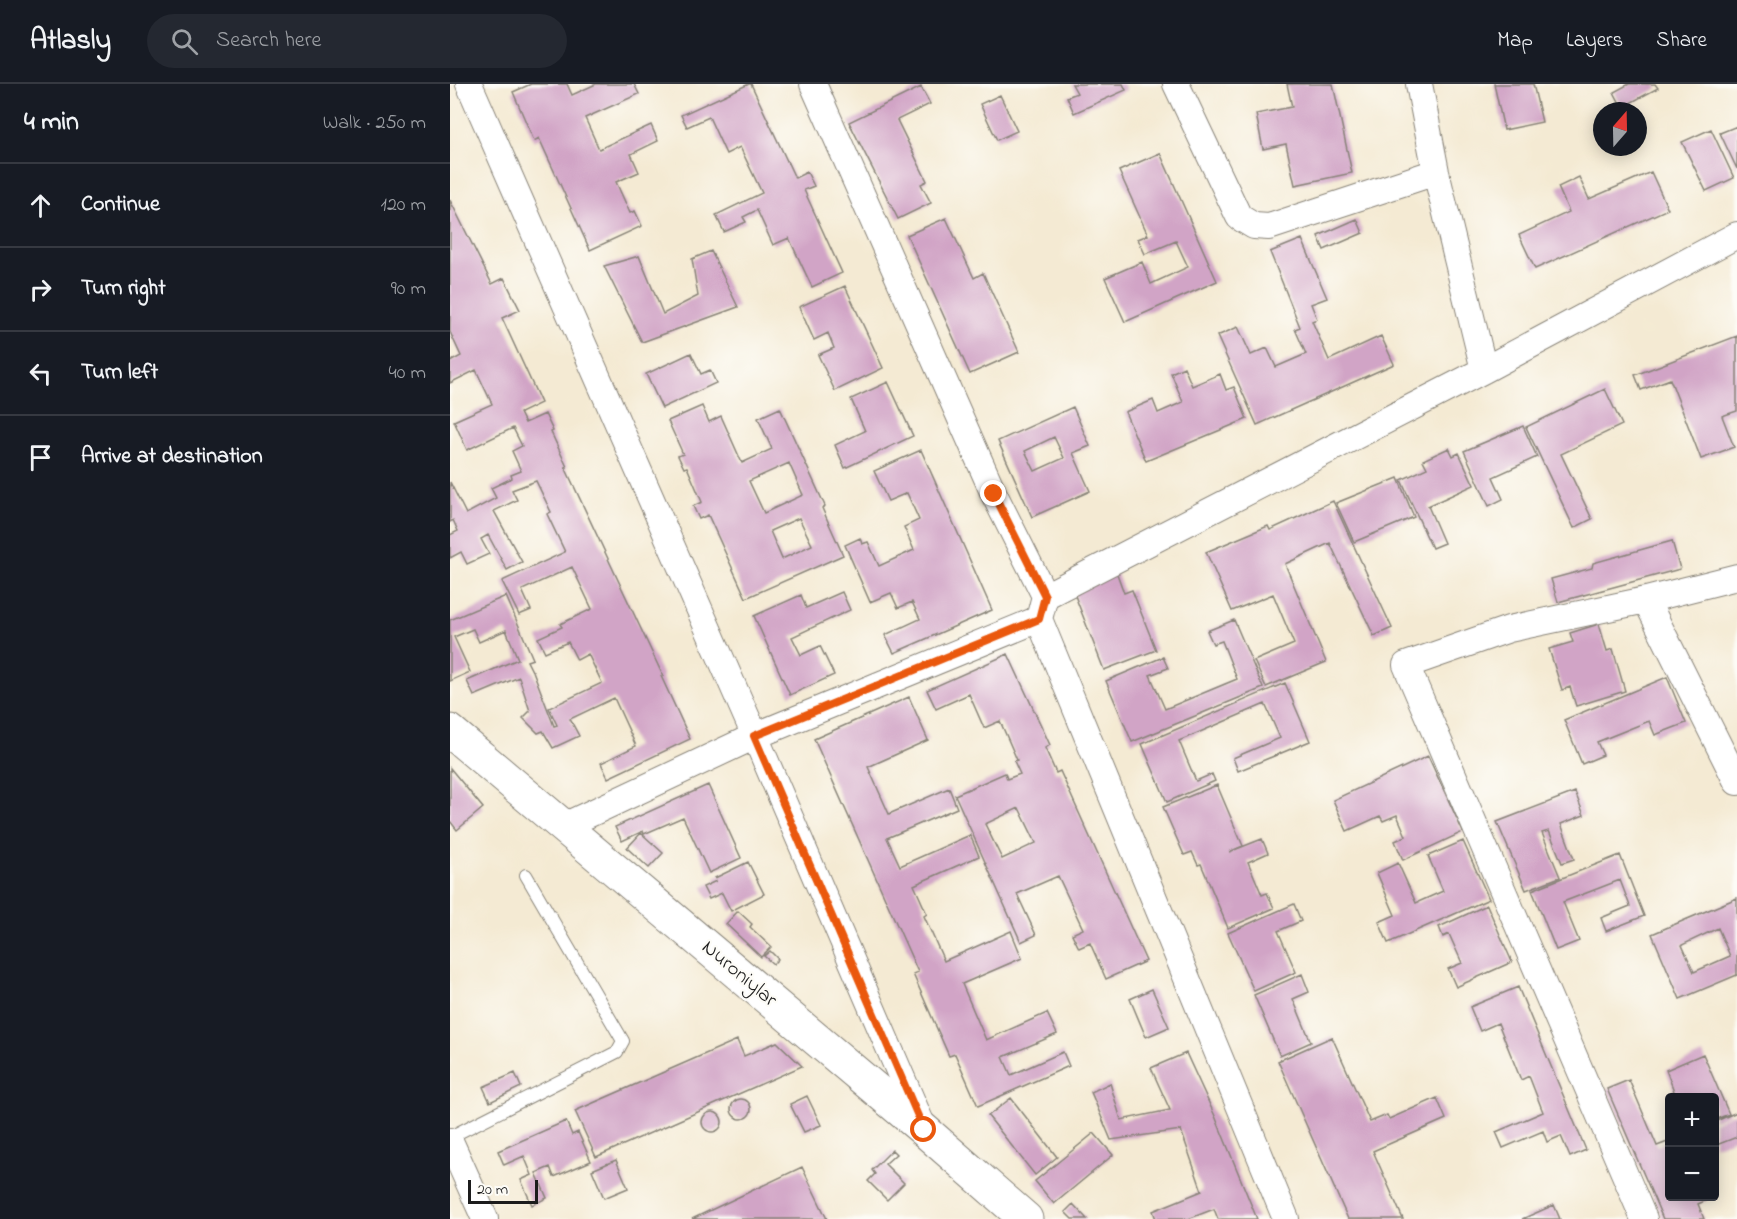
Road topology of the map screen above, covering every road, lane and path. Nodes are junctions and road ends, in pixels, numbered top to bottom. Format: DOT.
graph roads {
  1 [pos="469,84"];
  2 [pos="813,84"];
  3 [pos="1176,84"];
  4 [pos="1419,84"];
  5 [pos="1436,172"];
  6 [pos="1737,235"];
  7 [pos="1484,370"];
  8 [pos="1737,577"];
  9 [pos="1646,600"];
  10 [pos="1042,608"];
  11 [pos="450,731"];
  12 [pos="754,736"];
  13 [pos="1737,782"];
  14 [pos="564,826"];
  15 [pos="526,875"];
  16 [pos="924,1130"];
  17 [pos="450,1139"];
  18 [pos="485,1219"];
  19 [pos="1026,1219"];
  20 [pos="1286,1219"];
  21 [pos="1644,1219"];
  1 -- 12 [label="street"];
  2 -- 10 [label="street"];
  3 -- 5 [label="street"];
  4 -- 5 [label="street"];
  5 -- 7 [label="street"];
  6 -- 7 [label="street"];
  7 -- 10 [label="street"];
  8 -- 9 [label="street"];
  9 -- 13 [label="street"];
  9 -- 21 [label="street"];
  10 -- 12 [label="street"];
  10 -- 20 [label="street"];
  11 -- 14 [label="main road, Nuroniylar"];
  12 -- 14 [label="street"];
  12 -- 16 [label="street"];
  14 -- 16 [label="main road, Nuroniylar"];
  15 -- 17 [label="lane"];
  16 -- 19 [label="main road, Nuroniylar"];
  17 -- 18 [label="street"];
}
